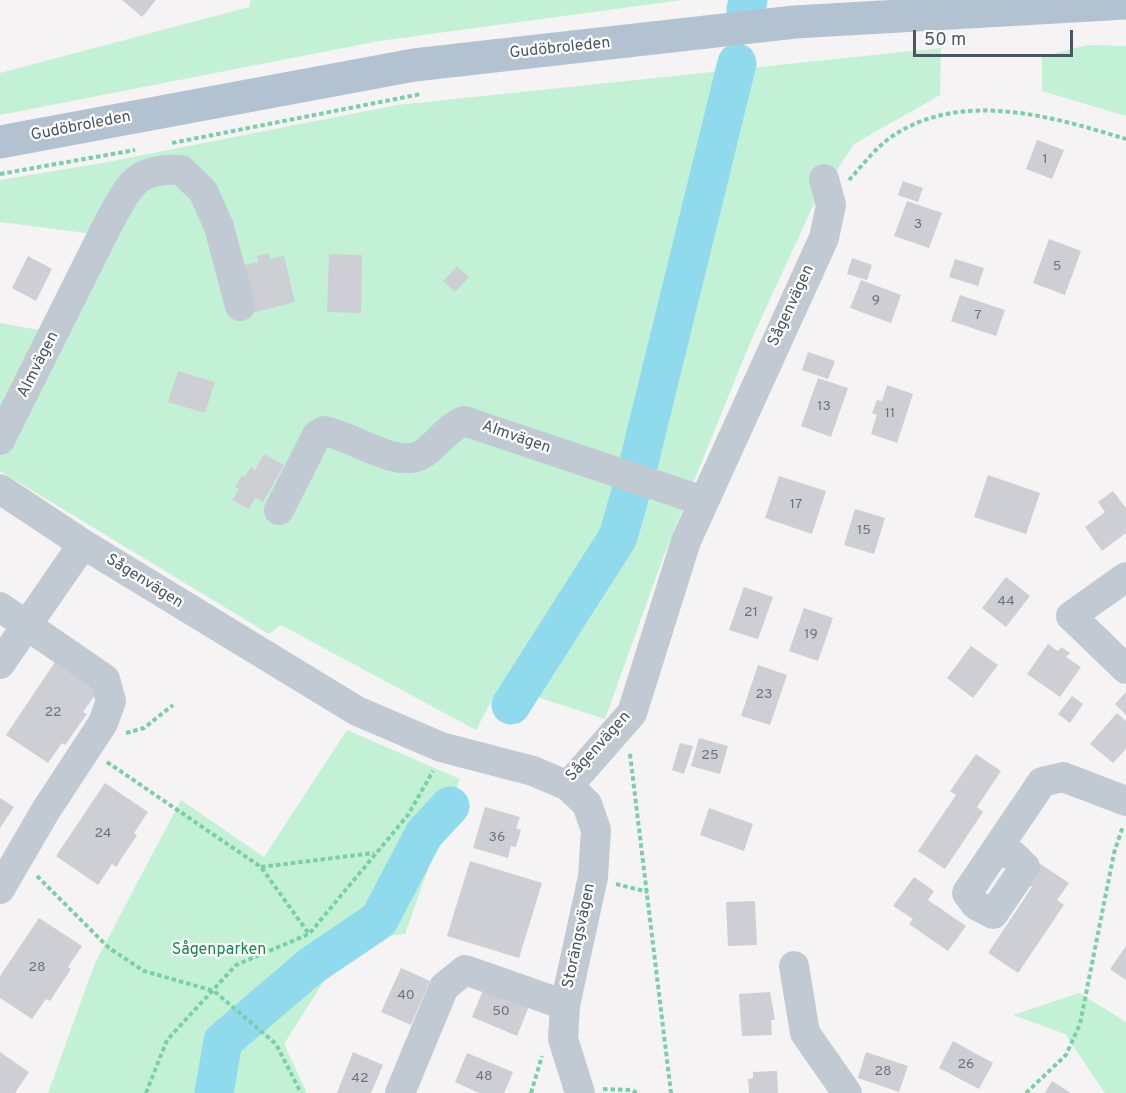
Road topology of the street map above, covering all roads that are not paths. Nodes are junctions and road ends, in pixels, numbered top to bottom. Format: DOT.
graph roads {
  1 [pos="1126,3"];
  2 [pos="0,142"];
  3 [pos="827,192"];
  4 [pos="240,306"];
  5 [pos="0,440"];
  6 [pos="0,489"];
  7 [pos="704,501"];
  8 [pos="279,510"];
  9 [pos="82,544"];
  10 [pos="1126,577"];
  11 [pos="0,607"];
  12 [pos="27,625"];
  13 [pos="0,664"];
  14 [pos="1126,669"];
  15 [pos="568,786"];
  16 [pos="1126,801"];
  17 [pos="998,848"];
  18 [pos="0,889"];
  19 [pos="794,966"];
  20 [pos="565,1005"];
  21 [pos="579,1091"];
  22 [pos="400,1093"];
  23 [pos="847,1093"];
  1 -- 2 [label="main road, Gudöbroleden"];
  3 -- 7 [label="street, Sågenvägen"];
  4 -- 5 [label="street, Almvägen"];
  6 -- 9 [label="street, Sågenvägen"];
  7 -- 8 [label="street, Almvägen"];
  7 -- 15 [label="street, Sågenvägen"];
  9 -- 12 [label="street"];
  9 -- 15 [label="street, Sågenvägen"];
  10 -- 14 [label="street"];
  11 -- 12 [label="street"];
  12 -- 13 [label="street"];
  12 -- 18 [label="street"];
  15 -- 20 [label="street, Storängsvägen"];
  16 -- 17 [label="street"];
  19 -- 23 [label="street"];
  20 -- 21 [label="street, Storängsvägen"];
  20 -- 22 [label="street"];
}
